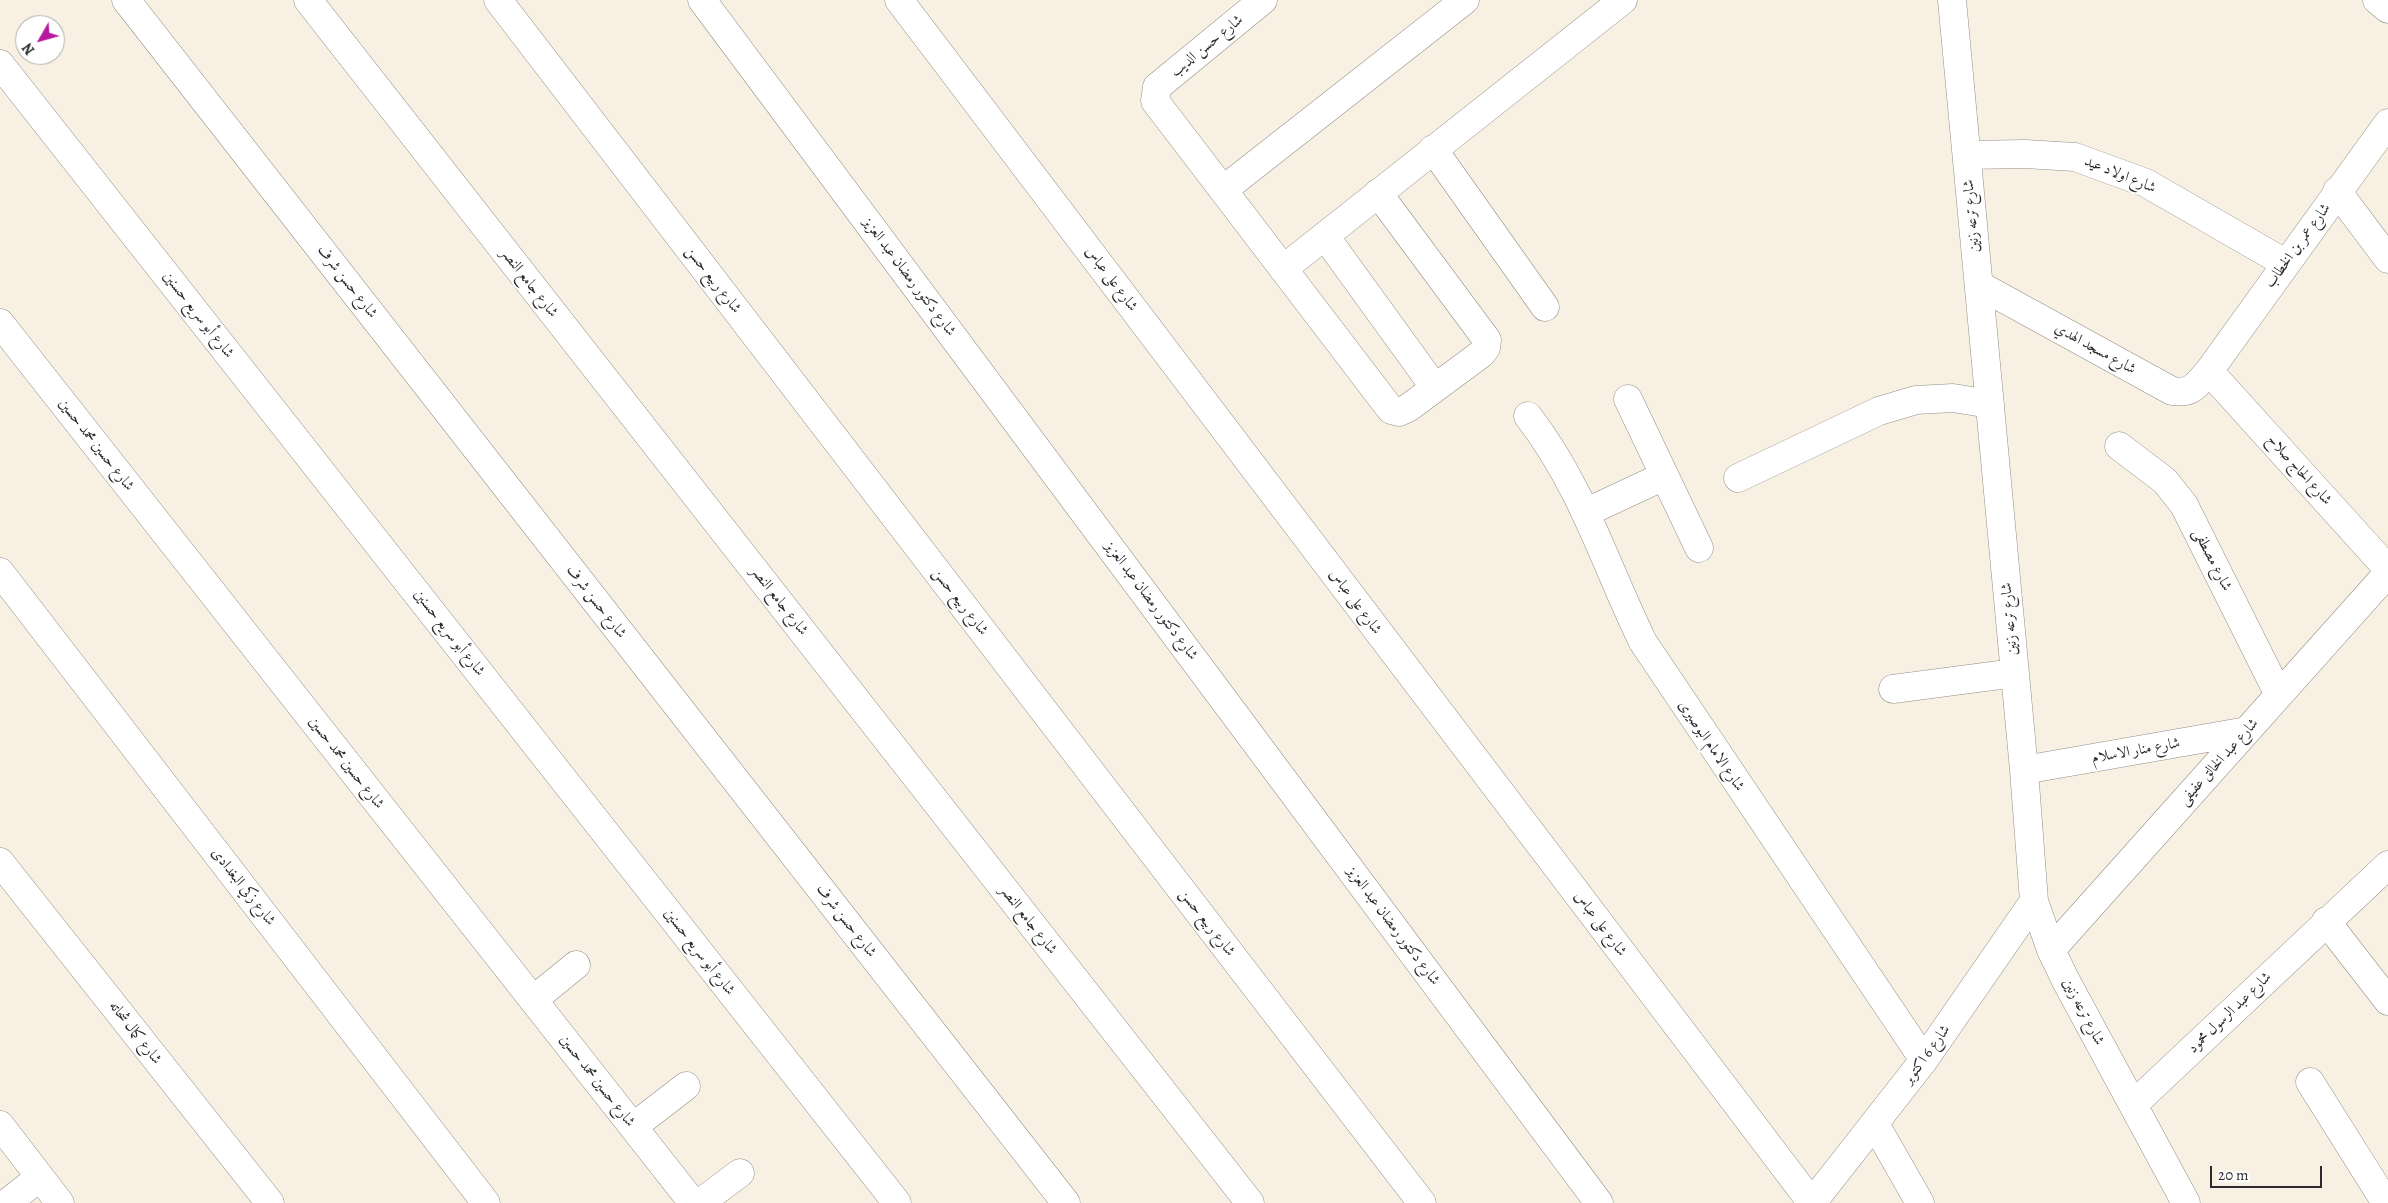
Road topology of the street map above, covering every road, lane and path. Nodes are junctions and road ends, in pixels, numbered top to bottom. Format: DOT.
graph roads {
  1 [pos="126,0"];
  2 [pos="308,0"];
  3 [pos="498,0"];
  4 [pos="702,0"];
  5 [pos="899,0"];
  6 [pos="1263,0"];
  7 [pos="1465,0"];
  8 [pos="1623,0"];
  9 [pos="1952,0"];
  10 [pos="2377,0"];
  11 [pos="2388,9"];
  12 [pos="0,64"];
  13 [pos="2388,123"];
  14 [pos="1433,149"];
  15 [pos="1967,155"];
  16 [pos="1223,190"];
  17 [pos="2337,192"];
  18 [pos="1378,193"];
  19 [pos="1325,236"];
  20 [pos="2388,259"];
  21 [pos="2285,263"];
  22 [pos="1283,269"];
  23 [pos="1979,285"];
  24 [pos="1545,307"];
  25 [pos="0,323"];
  26 [pos="2209,371"];
  27 [pos="1435,388"];
  28 [pos="1628,399"];
  29 [pos="1990,404"];
  30 [pos="1528,416"];
  31 [pos="2119,446"];
  32 [pos="1664,476"];
  33 [pos="1738,478"];
  34 [pos="1587,512"];
  35 [pos="1699,548"];
  36 [pos="2388,569"];
  37 [pos="0,572"];
  38 [pos="2388,573"];
  39 [pos="2015,673"];
  40 [pos="1893,689"];
  41 [pos="2279,695"];
  42 [pos="2247,731"];
  43 [pos="2024,770"];
  44 [pos="0,862"];
  45 [pos="2388,865"];
  46 [pos="2034,901"];
  47 [pos="2326,921"];
  48 [pos="2051,950"];
  49 [pos="576,966"];
  50 [pos="533,1000"];
  51 [pos="2388,1001"];
  52 [pos="1924,1060"];
  53 [pos="2310,1082"];
  54 [pos="686,1086"];
  55 [pos="2133,1105"];
  56 [pos="0,1124"];
  57 [pos="1875,1124"];
  58 [pos="633,1127"];
  59 [pos="740,1173"];
  60 [pos="40,1176"];
  61 [pos="7,1203"];
  62 [pos="60,1203"];
  63 [pos="270,1203"];
  64 [pos="486,1203"];
  65 [pos="693,1203"];
  66 [pos="700,1203"];
  67 [pos="897,1203"];
  68 [pos="1066,1203"];
  69 [pos="1250,1203"];
  70 [pos="1422,1203"];
  71 [pos="1599,1203"];
  72 [pos="1812,1203"];
  73 [pos="1920,1203"];
  74 [pos="2186,1203"];
  75 [pos="2386,1203"];
  1 -- 68 [label="street, شارع حسن شرف"];
  2 -- 69 [label="street, شارع جامع النصر"];
  3 -- 70 [label="street, شارع ربيع حسن"];
  4 -- 71 [label="street, شارع دكتور رمضان عبد العزيز"];
  5 -- 72 [label="street, شارع على عباس"];
  6 -- 16 [label="street, شارع حسن الديب"];
  7 -- 16 [label="street"];
  8 -- 14 [label="street"];
  9 -- 15 [label="street, شارع ترعه زنين"];
  10 -- 11 [label="street"];
  12 -- 67 [label="street, شارع أبو سريع حسنين"];
  13 -- 17 [label="street, شارع عمر بن الخطاب"];
  14 -- 18 [label="street"];
  14 -- 24 [label="street"];
  15 -- 21 [label="street, شارع اولاد عيد"];
  15 -- 23 [label="street, شارع ترعه زنين"];
  16 -- 22 [label="street"];
  17 -- 20 [label="street"];
  17 -- 21 [label="street, شارع عمر بن الخطاب"];
  18 -- 19 [label="street"];
  18 -- 27 [label="street"];
  19 -- 22 [label="street"];
  19 -- 27 [label="street"];
  21 -- 26 [label="street, شارع عمر بن الخطاب"];
  22 -- 27 [label="street"];
  23 -- 26 [label="street, شارع مسجد الهدي"];
  23 -- 29 [label="street, شارع ترعه زنين"];
  25 -- 50 [label="street, شارع حسين محمد حسين"];
  26 -- 36 [label="street, شارع الحاج صلاح"];
  28 -- 32 [label="street"];
  29 -- 33 [label="street"];
  29 -- 39 [label="street, شارع ترعه زنين"];
  30 -- 34 [label="street, شارع الامام البوصيرى"];
  31 -- 41 [label="street, شارع مصطفى"];
  32 -- 34 [label="street"];
  32 -- 35 [label="street"];
  34 -- 52 [label="street, شارع الامام البوصيرى"];
  37 -- 64 [label="street, شارع زكي البغدادى"];
  38 -- 41 [label="street, شارع عبد الخالق عفيفى"];
  39 -- 40 [label="street"];
  39 -- 43 [label="street, شارع ترعه زنين"];
  41 -- 42 [label="street, شارع عبد الخالق عفيفى"];
  42 -- 43 [label="street, شارع منار الاسلام"];
  42 -- 48 [label="street, شارع عبد الخالق عفيفى"];
  43 -- 46 [label="street, شارع ترعه زنين"];
  44 -- 63 [label="street, شارع كمال شحاته"];
  45 -- 47 [label="street, شارع عبد الرسول محمود"];
  46 -- 48 [label="street, شارع ترعه زنين"];
  46 -- 52 [label="street, شارع 6 اكتوبر"];
  47 -- 51 [label="street"];
  47 -- 55 [label="street, شارع عبد الرسول محمود"];
  48 -- 55 [label="street, شارع ترعه زنين"];
  49 -- 50 [label="street"];
  50 -- 58 [label="street, شارع حسين محمد حسين"];
  52 -- 57 [label="street, شارع 6 اكتوبر"];
  53 -- 75 [label="street"];
  54 -- 58 [label="street"];
  55 -- 74 [label="street, شارع ترعه زنين"];
  56 -- 60 [label="street"];
  57 -- 72 [label="street, شارع 6 اكتوبر"];
  57 -- 73 [label="street"];
  58 -- 65 [label="street, شارع حسين محمد حسين"];
  59 -- 66 [label="street"];
  60 -- 61 [label="street"];
  60 -- 62 [label="street"];
}
